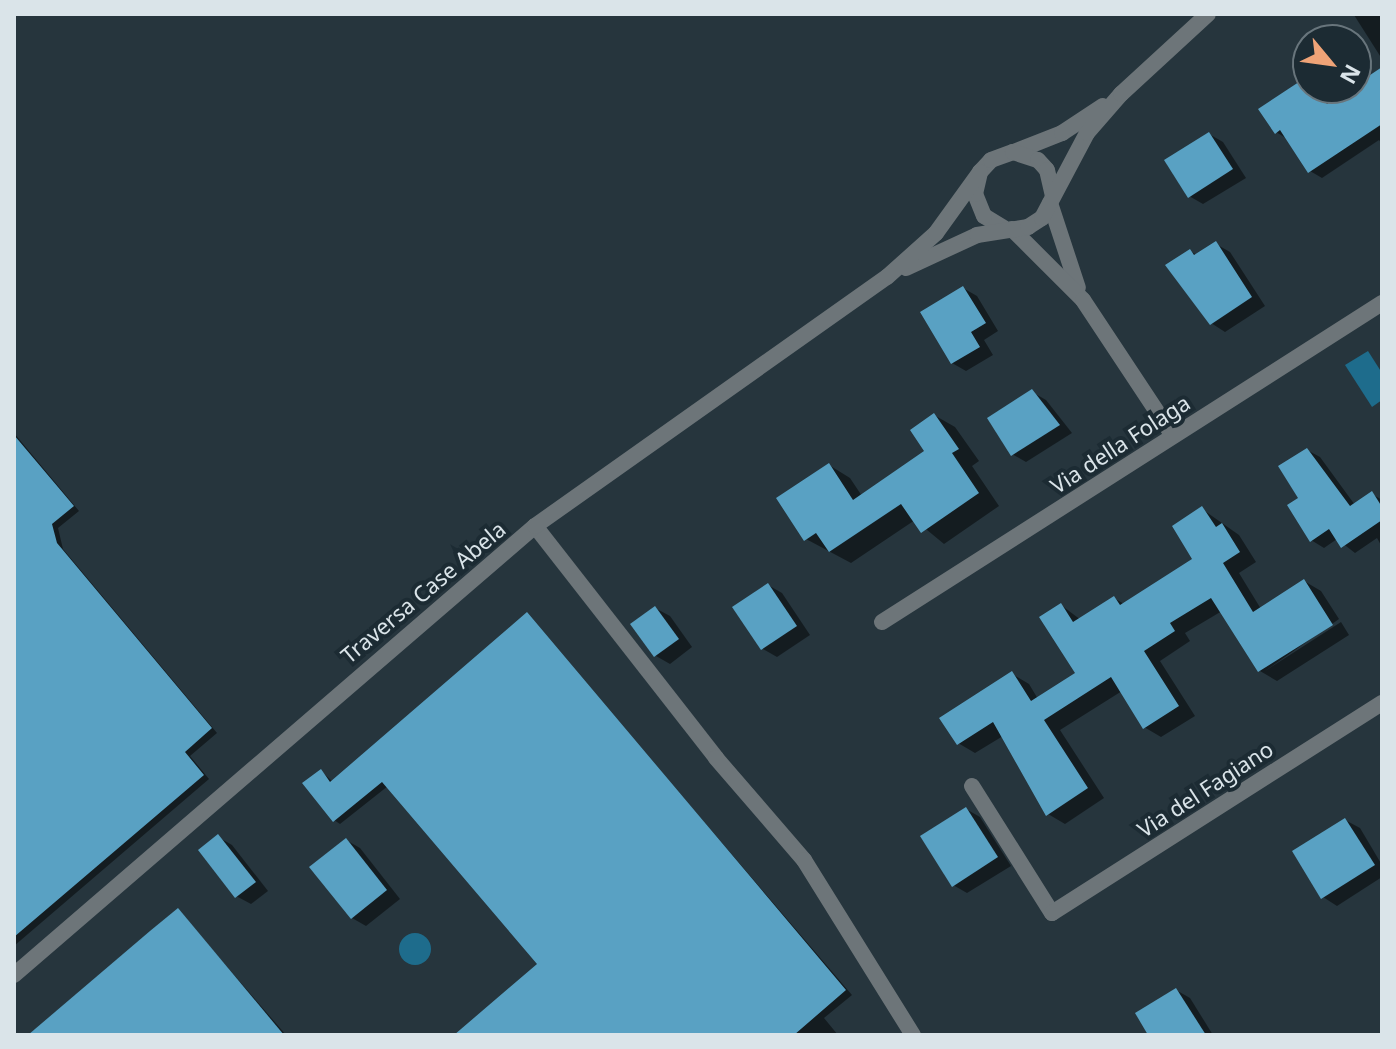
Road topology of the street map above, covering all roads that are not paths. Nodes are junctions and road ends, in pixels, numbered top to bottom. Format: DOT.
graph roads {
  1 [pos="1208,14"];
  2 [pos="1121,94"];
  3 [pos="1013,152"];
  4 [pos="980,172"];
  5 [pos="1052,199"];
  6 [pos="1008,229"];
  7 [pos="887,277"];
  8 [pos="1083,300"];
  9 [pos="1382,303"];
  10 [pos="1173,436"];
  11 [pos="535,526"];
  12 [pos="882,622"];
  13 [pos="1382,703"];
  14 [pos="972,786"];
  15 [pos="14,975"];
  16 [pos="913,1035"];
  1 -- 2 [label="street"];
  2 -- 3 [label="street"];
  2 -- 5 [label="street"];
  3 -- 4 [label="street"];
  3 -- 5 [label="street"];
  4 -- 6 [label="street"];
  4 -- 7 [label="street"];
  5 -- 6 [label="street"];
  5 -- 8 [label="street"];
  6 -- 7 [label="street"];
  6 -- 8 [label="street"];
  7 -- 11 [label="street, Traversa Case Abela"];
  8 -- 10 [label="street"];
  9 -- 10 [label="street, Via della Folaga"];
  10 -- 12 [label="street, Via della Folaga"];
  11 -- 15 [label="street, Traversa Case Abela"];
  11 -- 16 [label="street"];
  13 -- 14 [label="street, Via del Fagiano"];
}
